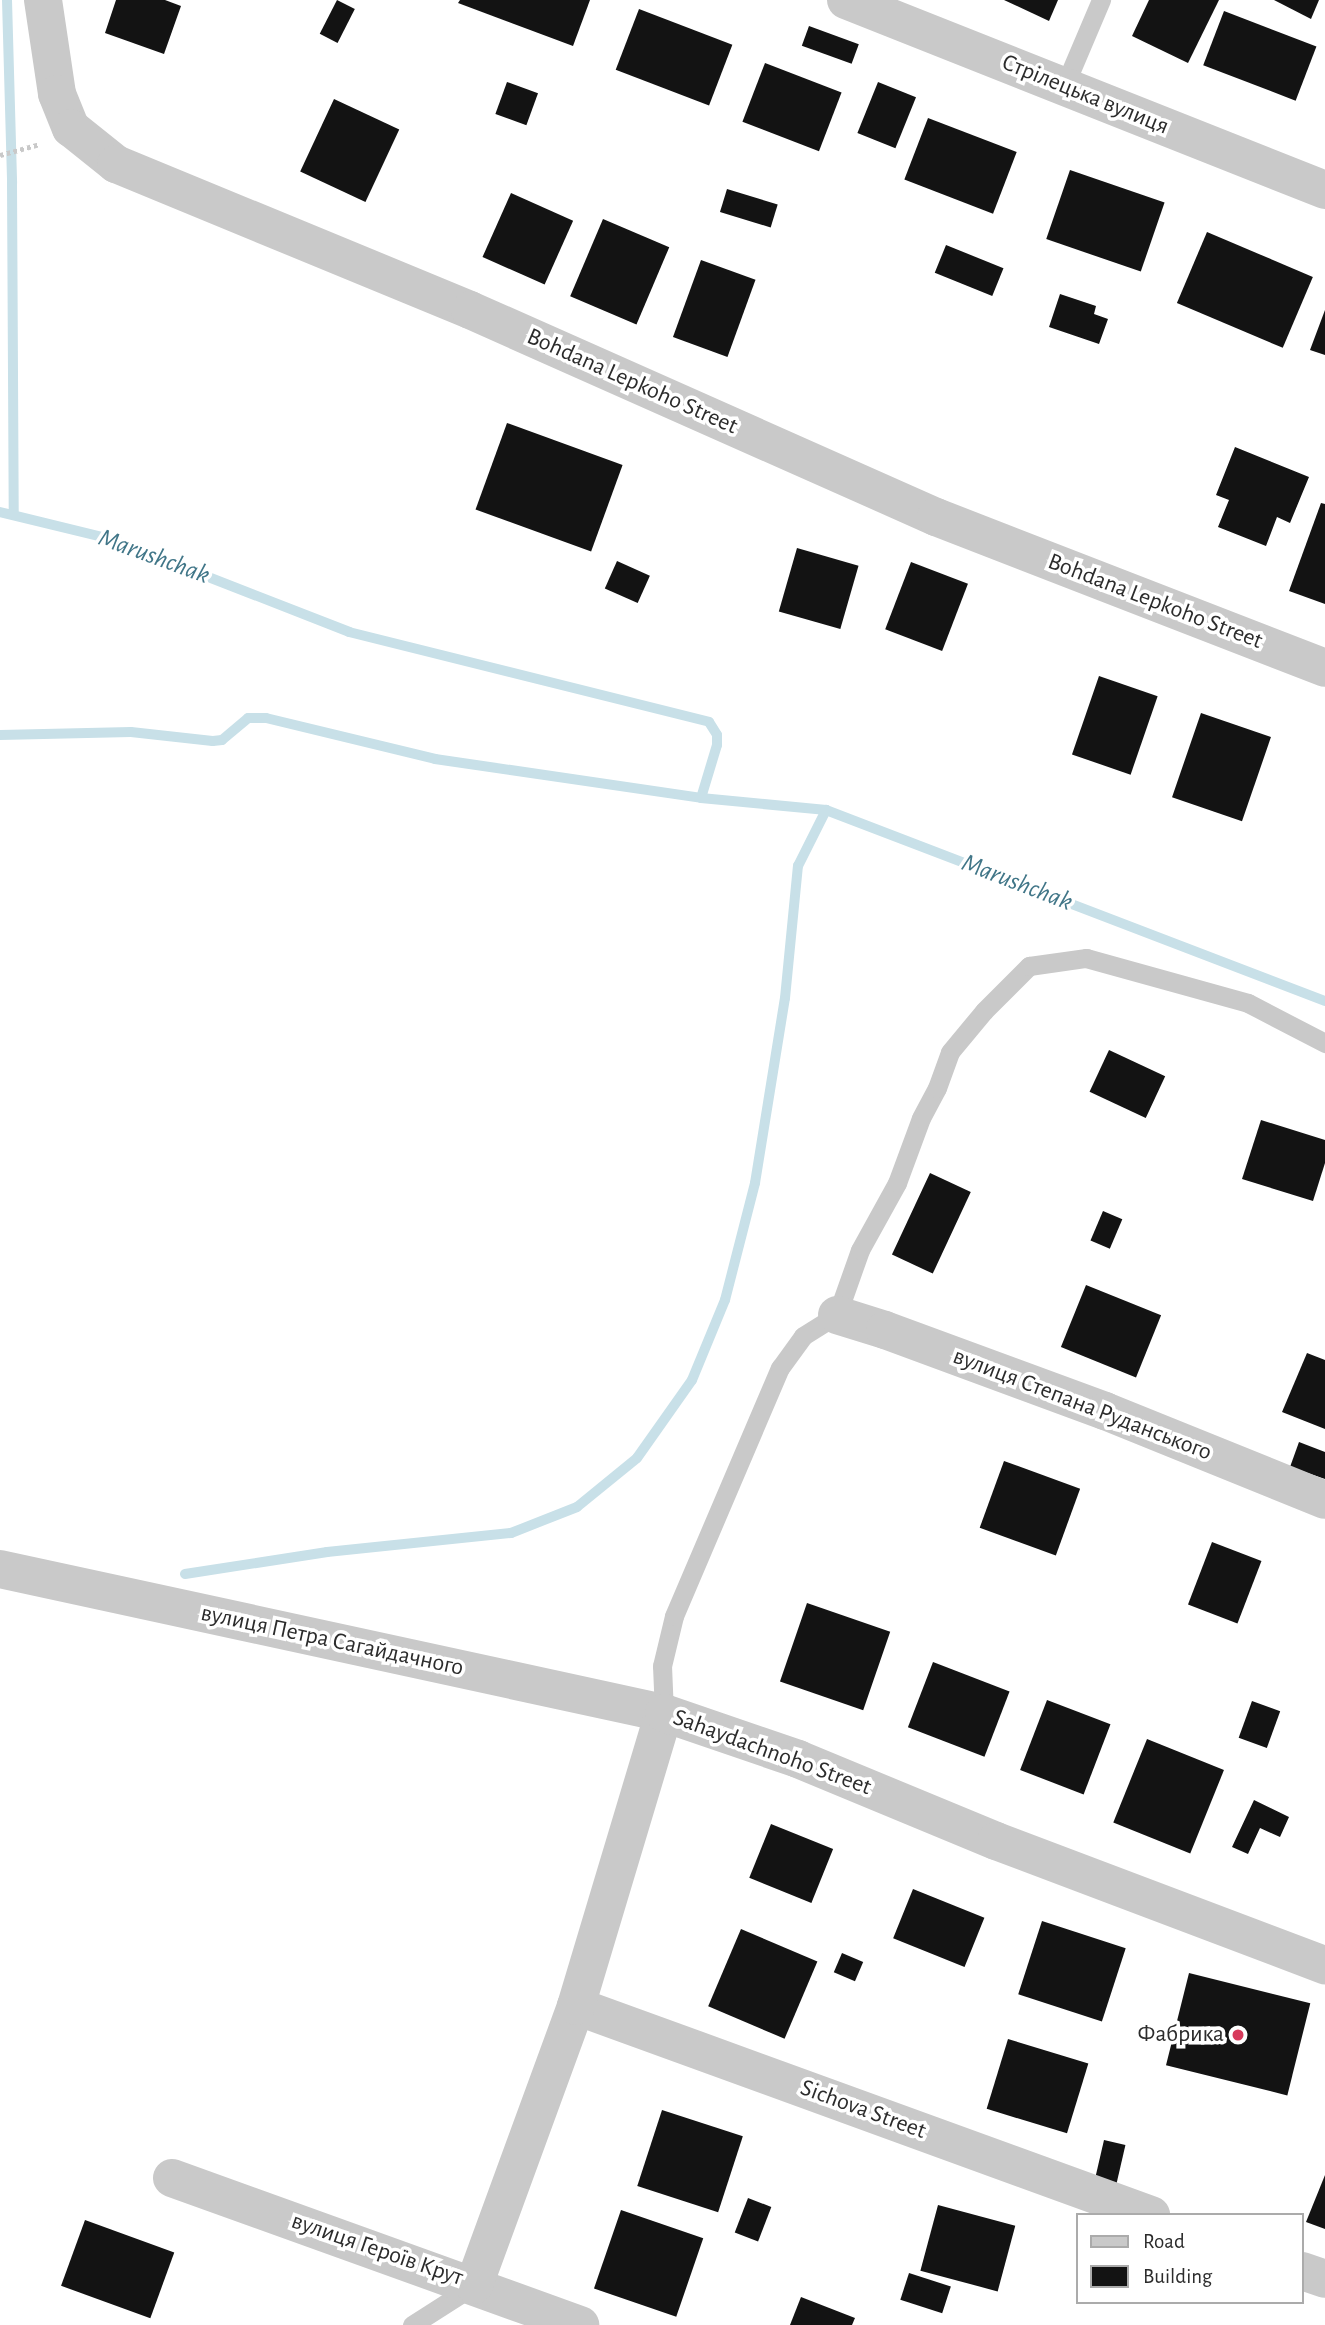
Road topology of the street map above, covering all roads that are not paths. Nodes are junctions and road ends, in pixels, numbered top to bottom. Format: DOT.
graph roads {
  1 [pos="44,0"];
  2 [pos="846,0"];
  3 [pos="1101,0"];
  4 [pos="1064,87"];
  5 [pos="1325,190"];
  6 [pos="1325,668"];
  7 [pos="1325,1043"];
  8 [pos="837,1315"];
  9 [pos="1325,1500"];
  10 [pos="0,1569"];
  11 [pos="664,1713"];
  12 [pos="1325,1965"];
  13 [pos="576,2006"];
  14 [pos="172,2178"];
  15 [pos="1145,2213"];
  16 [pos="1304,2272"];
  17 [pos="1325,2279"];
  18 [pos="474,2285"];
  19 [pos="412,2325"];
  20 [pos="580,2325"];
  1 -- 6 [label="street, Bohdana Lepkoho Street"];
  2 -- 4 [label="street, Стрілецька вулиця"];
  3 -- 4 [label="lane"];
  4 -- 5 [label="street, Стрілецька вулиця"];
  7 -- 8 [label="lane"];
  8 -- 9 [label="street, вулиця Степана Руданського"];
  8 -- 11 [label="lane"];
  10 -- 11 [label="street, вулиця Петра Сагайдачного"];
  11 -- 12 [label="street, Sahaydachnoho Street"];
  11 -- 13 [label="street, Sahaydachnoho Street"];
  13 -- 15 [label="street, Sichova Street"];
  13 -- 18 [label="street, Sahaydachnoho Street"];
  14 -- 18 [label="street, вулиця Героїв Крут"];
  16 -- 17 [label="street"];
  18 -- 19 [label="lane"];
  18 -- 20 [label="street, вулиця Героїв Крут"];
}
